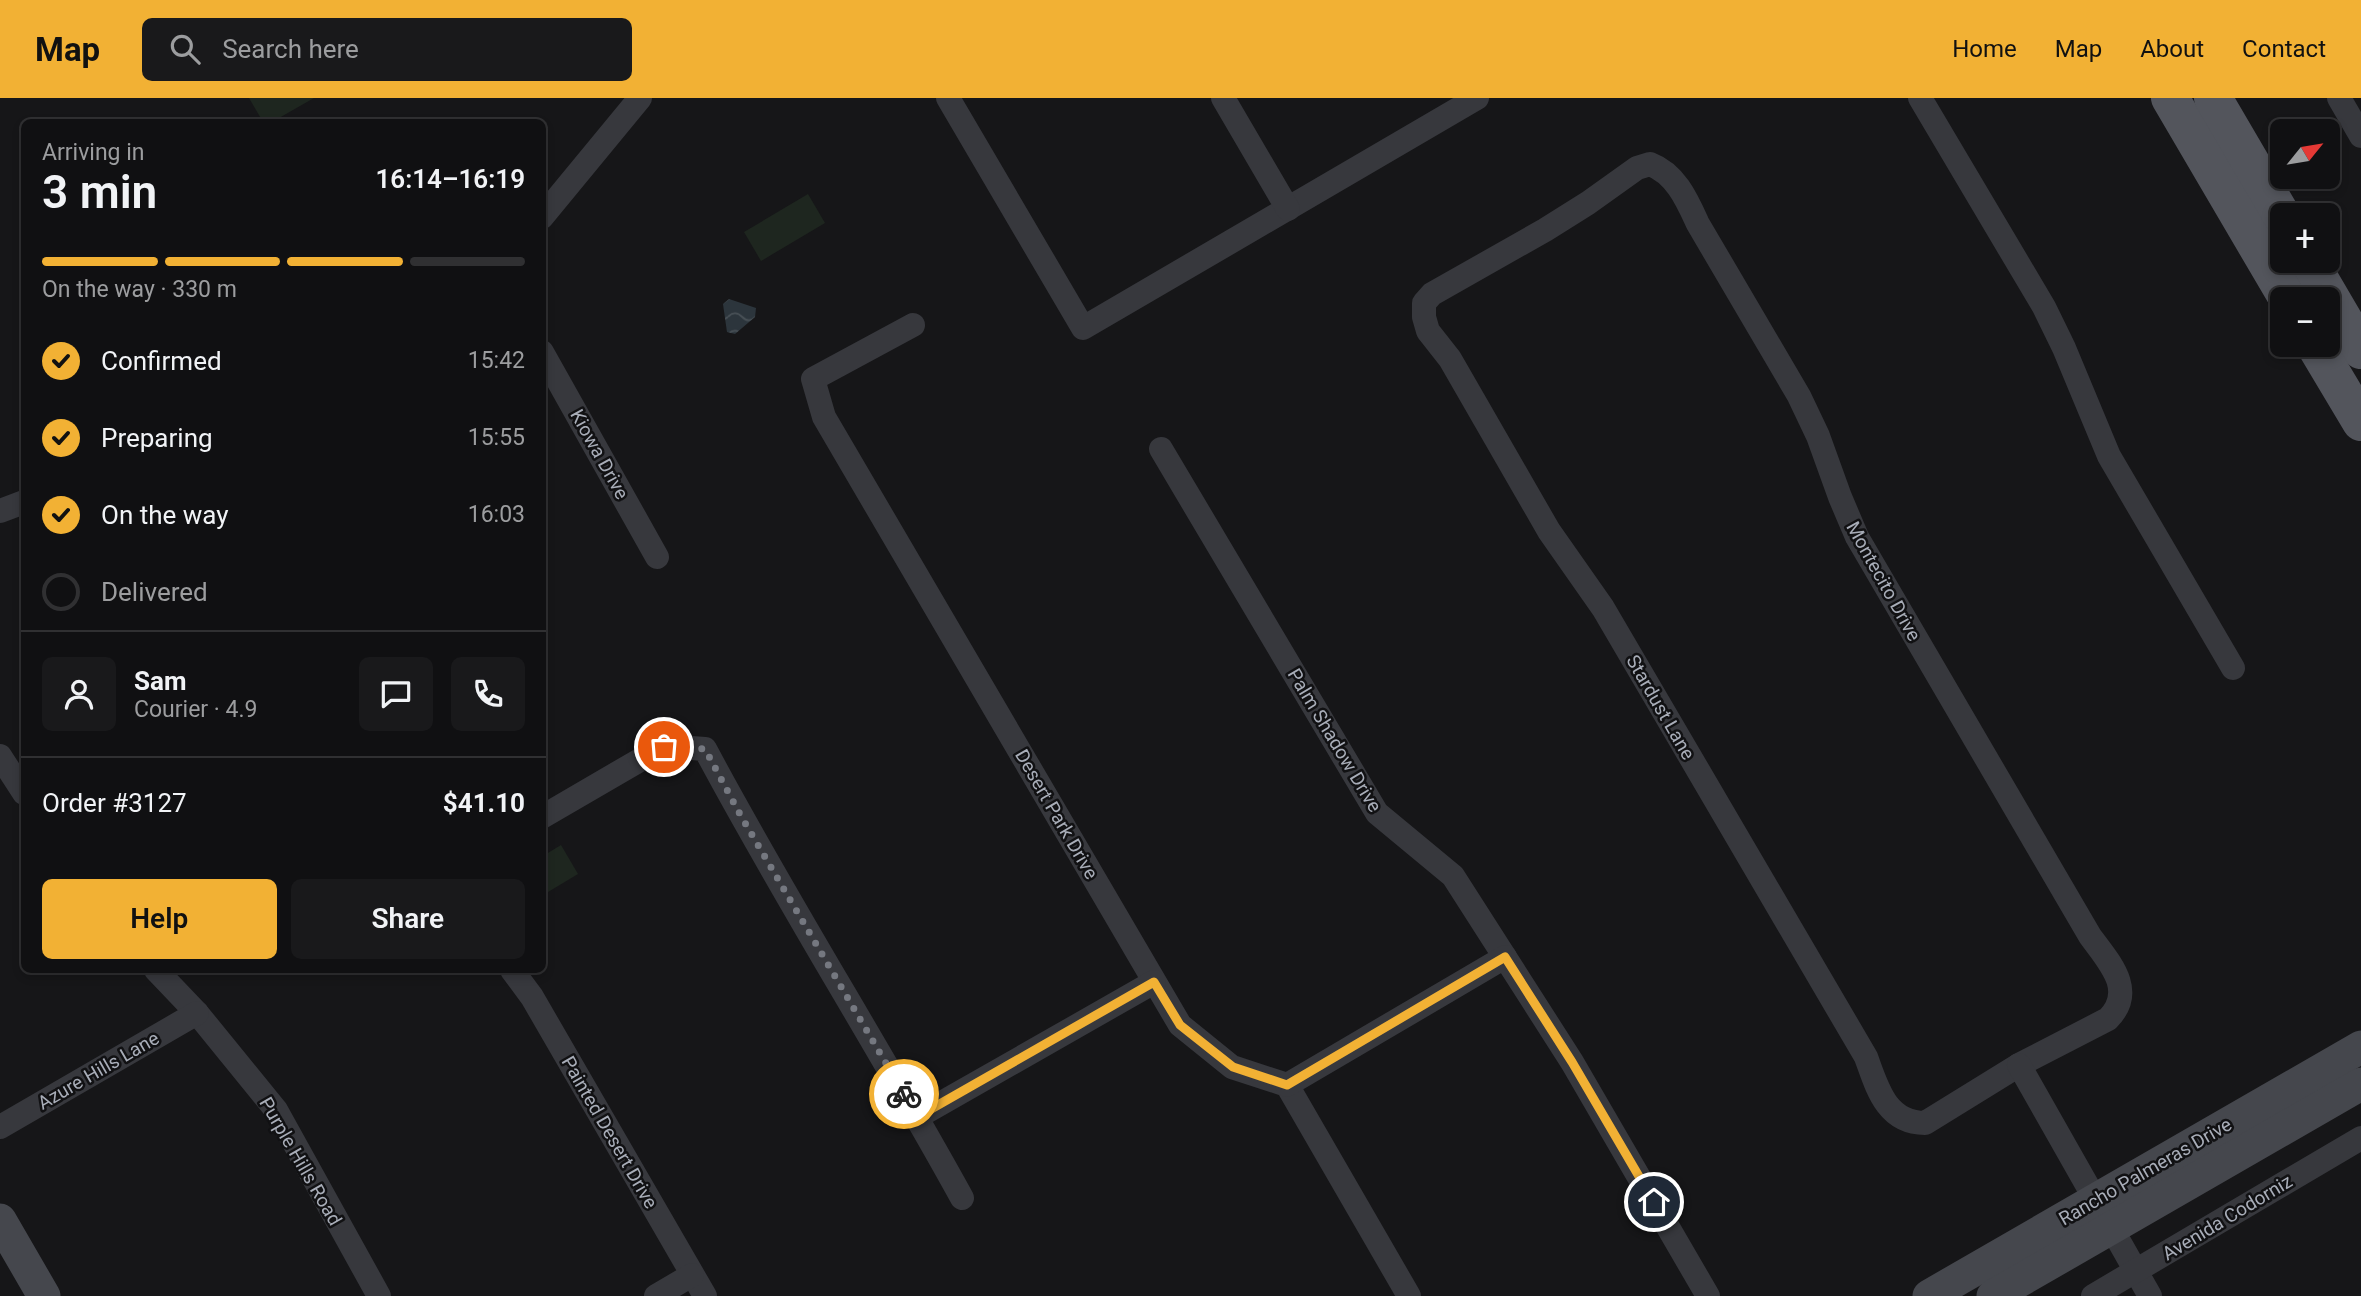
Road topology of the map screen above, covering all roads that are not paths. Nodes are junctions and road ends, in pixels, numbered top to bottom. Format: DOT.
graph roads {
  1 [pos="640,98"];
  2 [pos="948,98"];
  3 [pos="1223,98"];
  4 [pos="1477,98"];
  5 [pos="1920,98"];
  6 [pos="2170,98"];
  7 [pos="2213,98"];
  8 [pos="2339,98"];
  9 [pos="2361,136"];
  10 [pos="2274,203"];
  11 [pos="1288,209"];
  12 [pos="546,212"];
  13 [pos="1545,230"];
  14 [pos="2316,273"];
  15 [pos="2281,287"];
  16 [pos="913,325"];
  17 [pos="2361,350"];
  18 [pos="2322,357"];
  19 [pos="546,359"];
  20 [pos="2361,422"];
  21 [pos="1161,449"];
  22 [pos="21,503"];
  23 [pos="0,510"];
  24 [pos="657,557"];
  25 [pos="2233,668"];
  26 [pos="0,756"];
  27 [pos="21,788"];
  28 [pos="546,815"];
  29 [pos="1505,957"];
  30 [pos="159,973"];
  31 [pos="514,973"];
  32 [pos="1154,982"];
  33 [pos="197,1013"];
  34 [pos="2361,1047"];
  35 [pos="2019,1065"];
  36 [pos="2361,1084"];
  37 [pos="1287,1085"];
  38 [pos="917,1117"];
  39 [pos="0,1127"];
  40 [pos="2361,1138"];
  41 [pos="961,1198"];
  42 [pos="2094,1200"];
  43 [pos="0,1220"];
  44 [pos="2110,1229"];
  45 [pos="2136,1272"];
  46 [pos="698,1286"];
  47 [pos="44,1296"];
  48 [pos="379,1296"];
  49 [pos="656,1296"];
  50 [pos="1409,1296"];
  51 [pos="1708,1296"];
  52 [pos="1929,1296"];
  53 [pos="1993,1296"];
  54 [pos="2093,1296"];
  55 [pos="2150,1296"];
  1 -- 12 [label="street"];
  2 -- 11 [label="street"];
  3 -- 11 [label="street"];
  4 -- 11 [label="street"];
  5 -- 25 [label="street"];
  6 -- 15 [label="main road"];
  7 -- 10 [label="main road"];
  8 -- 9 [label="street"];
  13 -- 35 [label="street, Montecito Drive"];
  13 -- 35 [label="street, Stardust Lane"];
  14 -- 17 [label="main road"];
  16 -- 32 [label="street, Desert Park Drive"];
  18 -- 20 [label="main road"];
  19 -- 24 [label="street, Kiowa Drive"];
  21 -- 29 [label="street, Palm Shadow Drive"];
  22 -- 23 [label="street"];
  26 -- 27 [label="street"];
  28 -- 38 [label="street"];
  29 -- 37 [label="street"];
  29 -- 51 [label="street, Palm Shadow Drive"];
  30 -- 33 [label="street, Purple Hills Road"];
  31 -- 46 [label="street, Painted Desert Drive"];
  32 -- 37 [label="street, Desert Park Drive"];
  32 -- 38 [label="street"];
  33 -- 39 [label="street, Azure Hills Lane"];
  33 -- 48 [label="street, Purple Hills Road"];
  34 -- 42 [label="street, Rancho Palmeras Drive"];
  35 -- 42 [label="street"];
  36 -- 44 [label="street, Rancho Palmeras Drive"];
  37 -- 50 [label="street"];
  38 -- 41 [label="street"];
  40 -- 45 [label="street, Avenida Codorniz"];
  42 -- 44 [label="street"];
  42 -- 52 [label="street, Rancho Palmeras Drive"];
  43 -- 47 [label="street"];
  44 -- 45 [label="street"];
  44 -- 53 [label="street, Rancho Palmeras Drive"];
  45 -- 54 [label="street, Avenida Codorniz"];
  45 -- 55 [label="street"];
  46 -- 49 [label="street"];
}
